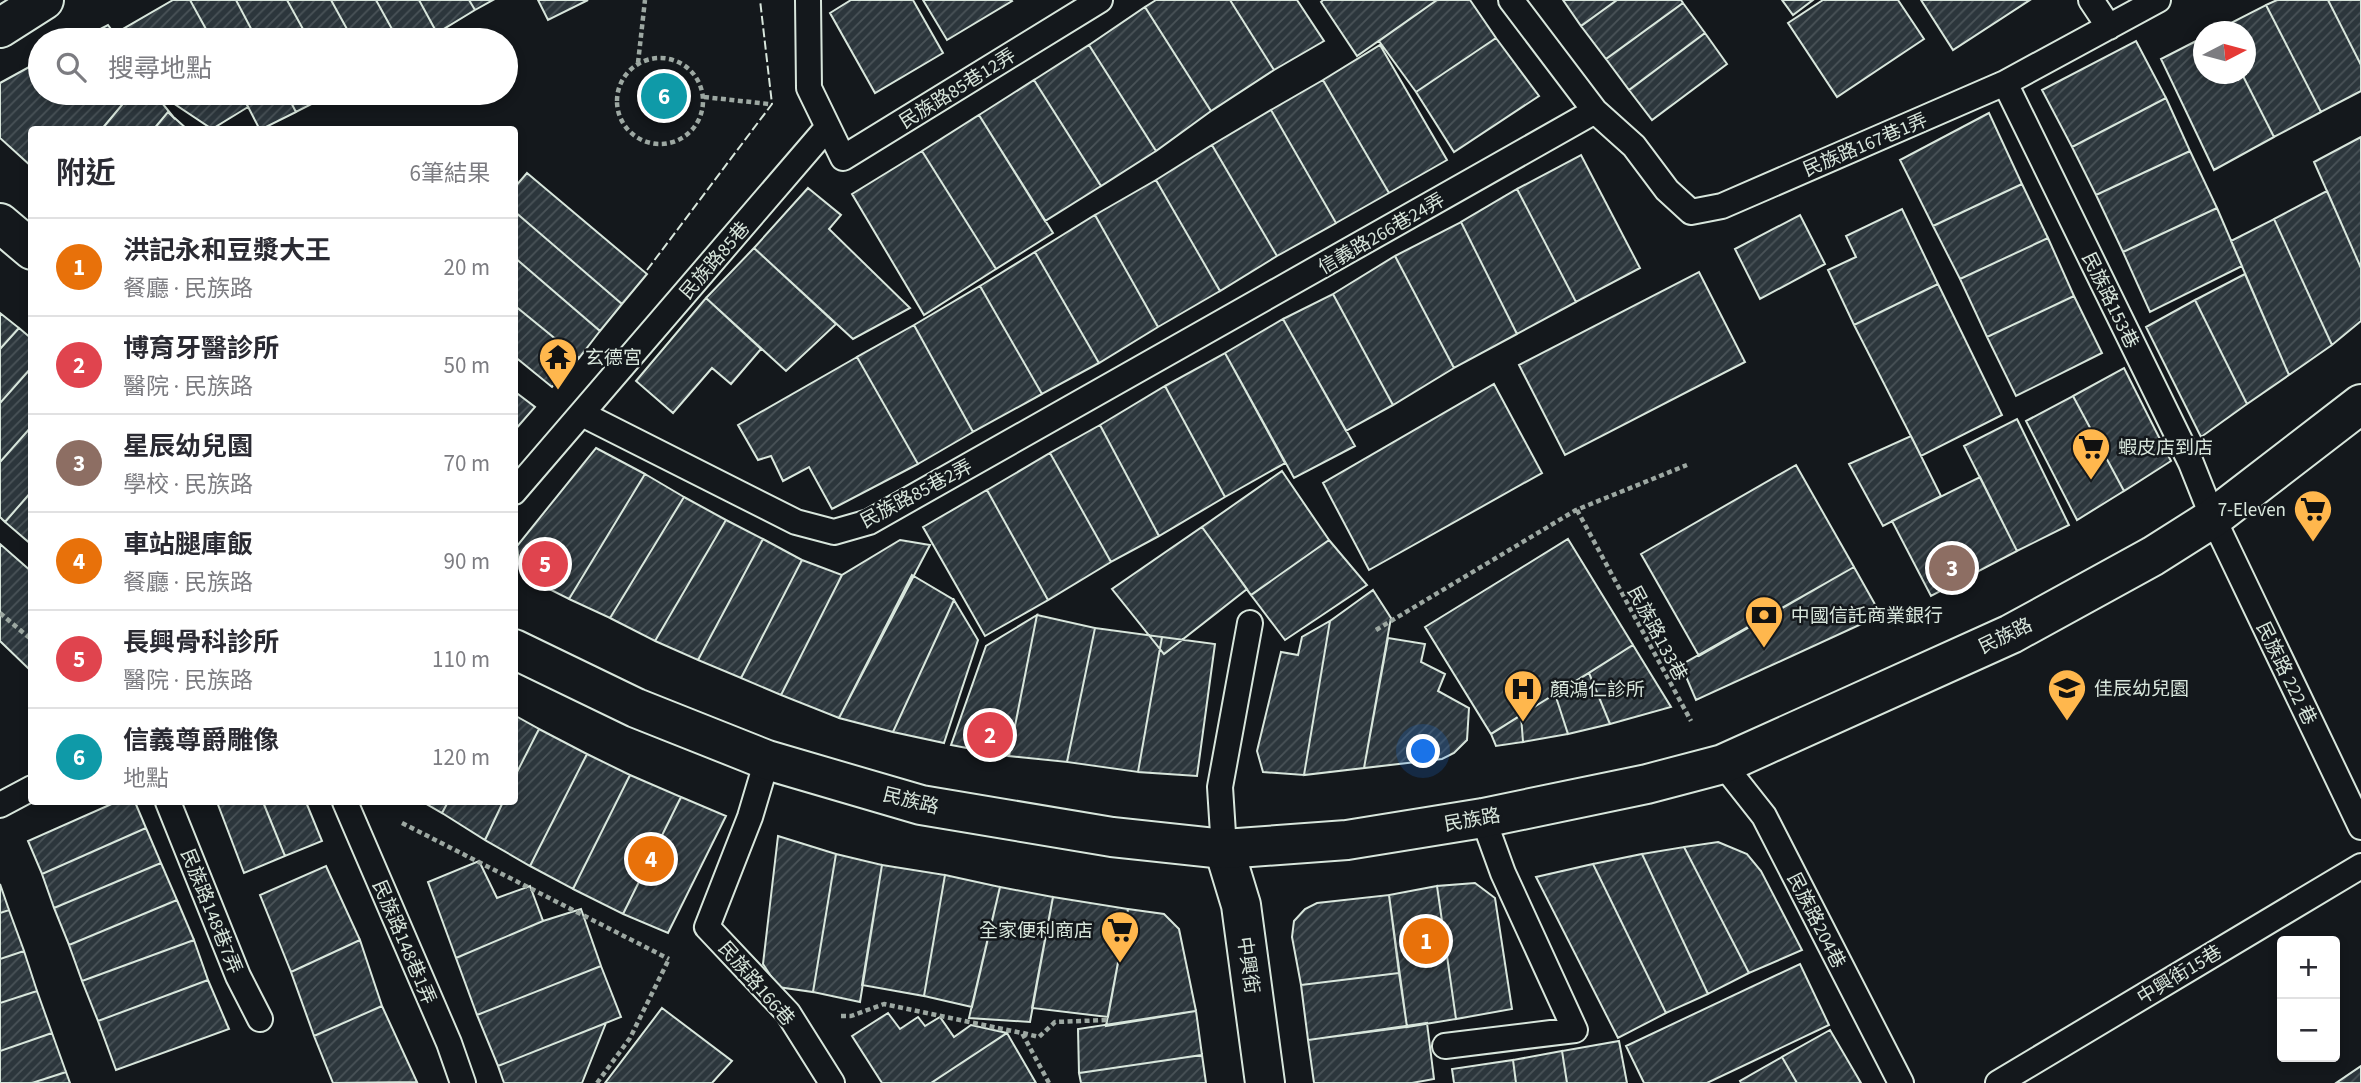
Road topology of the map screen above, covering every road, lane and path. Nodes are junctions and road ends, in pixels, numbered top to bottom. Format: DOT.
graph roads {
  1 [pos="645,0"];
  2 [pos="808,0"];
  3 [pos="1100,0"];
  4 [pos="1511,0"];
  5 [pos="2091,0"];
  6 [pos="2158,0"];
  7 [pos="37,2"];
  8 [pos="2109,27"];
  9 [pos="0,28"];
  10 [pos="638,63"];
  11 [pos="2005,83"];
  12 [pos="809,88"];
  13 [pos="704,97"];
  14 [pos="1595,111"];
  15 [pos="827,128"];
  16 [pos="0,223"];
  17 [pos="28,247"];
  18 [pos="1167,354"];
  19 [pos="2361,404"];
  20 [pos="582,414"];
  21 [pos="1688,465"];
  22 [pos="518,487"];
  23 [pos="1576,510"];
  24 [pos="2213,519"];
  25 [pos="0,613"];
  26 [pos="1250,623"];
  27 [pos="1376,630"];
  28 [pos="28,637"];
  29 [pos="518,651"];
  30 [pos="767,760"];
  31 [pos="1723,764"];
  32 [pos="28,790"];
  33 [pos="168,805"];
  34 [pos="346,805"];
  35 [pos="0,806"];
  36 [pos="1483,818"];
  37 [pos="397,820"];
  38 [pos="2361,827"];
  39 [pos="1224,849"];
  40 [pos="2361,866"];
  41 [pos="707,927"];
  42 [pos="669,959"];
  43 [pos="788,1013"];
  44 [pos="260,1018"];
  45 [pos="1107,1020"];
  46 [pos="1023,1033"];
  47 [pos="1445,1046"];
  48 [pos="463,1083"];
  49 [pos="597,1083"];
  50 [pos="832,1083"];
  51 [pos="1049,1083"];
  52 [pos="1265,1083"];
  53 [pos="1901,1083"];
  54 [pos="1998,1083"];
  1 -- 10 [label="path"];
  2 -- 12 [label="lane"];
  3 -- 15 [label="lane, 民族路85巷12弄"];
  4 -- 14 [label="lane"];
  5 -- 8 [label="lane"];
  6 -- 8 [label="lane, 民族路167巷1弄"];
  7 -- 9 [label="street"];
  8 -- 11 [label="lane, 民族路167巷1弄"];
  10 -- 13 [label="path"];
  10 -- 13 [label="path"];
  11 -- 14 [label="lane, 民族路167巷1弄"];
  11 -- 24 [label="lane, 民族路153巷"];
  12 -- 13 [label="path"];
  12 -- 15 [label="lane"];
  14 -- 18 [label="lane, 信義路266巷24弄"];
  15 -- 20 [label="lane, 民族路85巷"];
  16 -- 17 [label="street"];
  18 -- 20 [label="lane, 民族路85巷2弄"];
  19 -- 24 [label="street, 民族路"];
  20 -- 22 [label="lane, 民族路85巷"];
  21 -- 23 [label="path"];
  23 -- 27 [label="path"];
  23 -- 31 [label="path, 民族路133巷"];
  24 -- 31 [label="street, 民族路"];
  24 -- 38 [label="lane, 民族路 222 巷"];
  25 -- 28 [label="path"];
  26 -- 39 [label="lane"];
  29 -- 30 [label="street, 民族路"];
  30 -- 39 [label="street, 民族路"];
  30 -- 41 [label="lane, 民族路166巷"];
  31 -- 36 [label="street, 民族路"];
  31 -- 53 [label="lane, 民族路204巷"];
  32 -- 35 [label="lane"];
  33 -- 44 [label="lane, 民族路148巷7弄"];
  34 -- 48 [label="lane, 民族路148巷1弄"];
  36 -- 39 [label="street, 民族路"];
  36 -- 47 [label="lane"];
  37 -- 42 [label="path"];
  39 -- 52 [label="street, 中興街"];
  40 -- 54 [label="lane, 中興街15巷"];
  41 -- 42 [label="path"];
  41 -- 43 [label="lane, 民族路166巷"];
  42 -- 49 [label="path"];
  43 -- 46 [label="path"];
  43 -- 50 [label="lane, 民族路166巷"];
  45 -- 46 [label="path"];
  46 -- 51 [label="path"];
}
